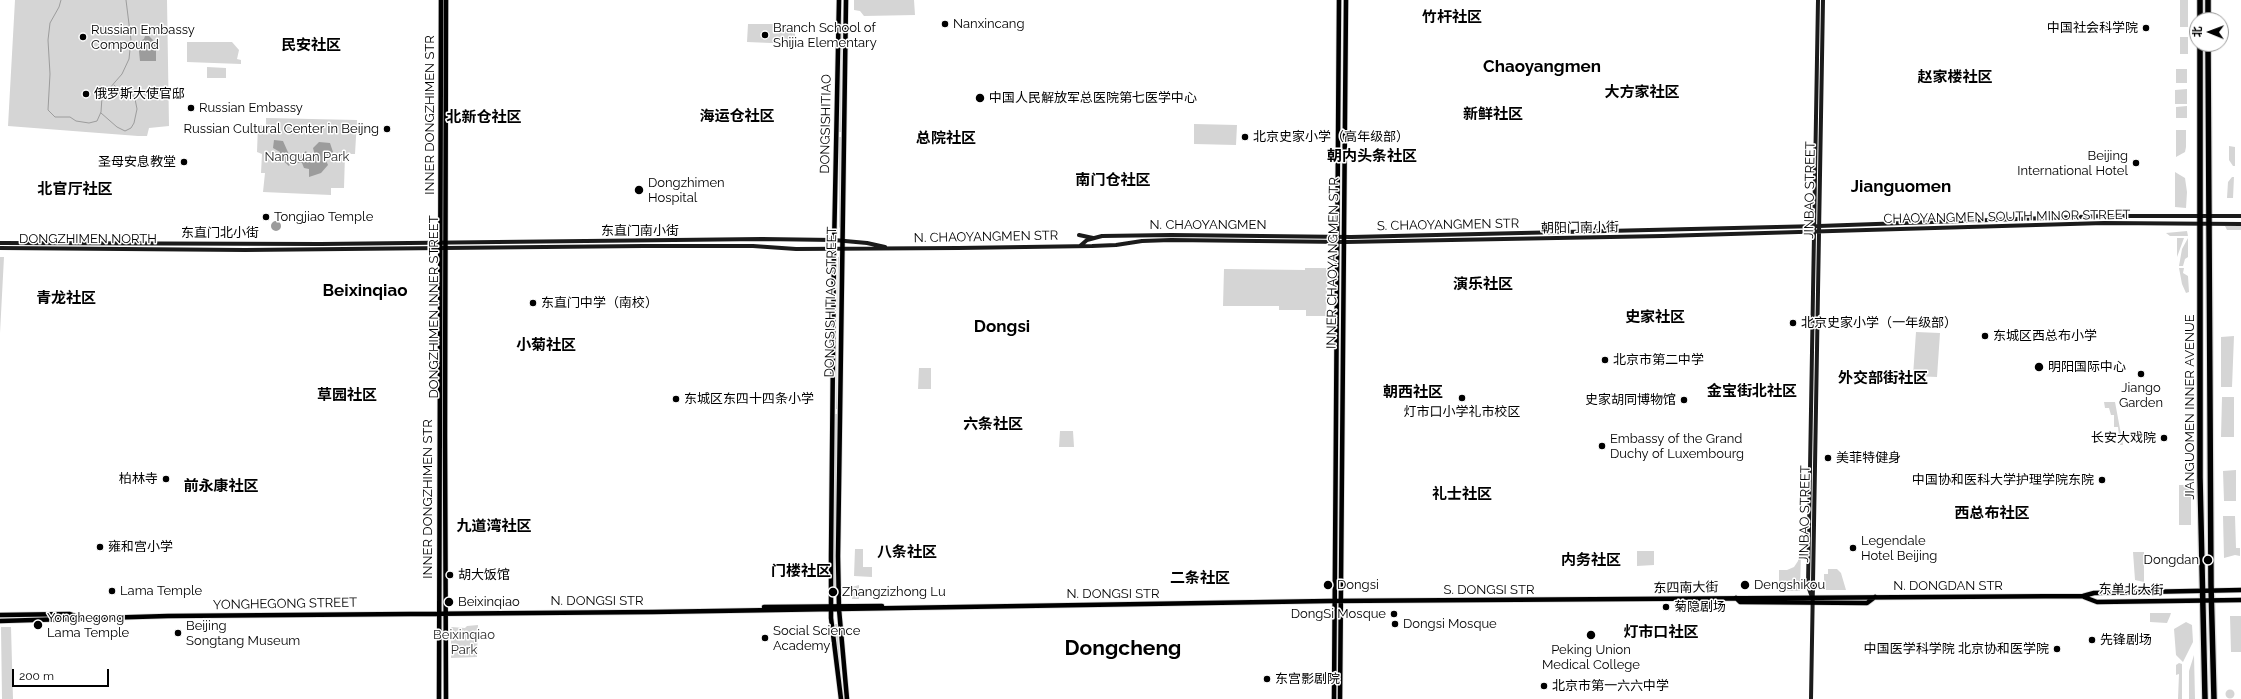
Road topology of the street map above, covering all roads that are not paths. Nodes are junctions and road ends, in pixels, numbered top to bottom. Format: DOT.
graph roads {
  1 [pos="441,0"];
  2 [pos="446,0"];
  3 [pos="839,0"];
  4 [pos="846,0"];
  5 [pos="1339,0"];
  6 [pos="1346,0"];
  7 [pos="1818,0"];
  8 [pos="1823,0"];
  9 [pos="2208,0"];
  10 [pos="2200,1"];
  11 [pos="2200,12"];
  12 [pos="2208,12"];
  13 [pos="2200,52"];
  14 [pos="2208,52"];
  15 [pos="2200,216"];
  16 [pos="2209,216"];
  17 [pos="2241,216"];
  18 [pos="2200,224"];
  19 [pos="2209,224"];
  20 [pos="2241,224"];
  21 [pos="1817,228"];
  22 [pos="1080,235"];
  23 [pos="1094,238"];
  24 [pos="834,240"];
  25 [pos="1338,240"];
  26 [pos="1345,240"];
  27 [pos="842,242"];
  28 [pos="0,243"];
  29 [pos="443,245"];
  30 [pos="1080,246"];
  31 [pos="0,248"];
  32 [pos="834,248"];
  33 [pos="893,248"];
  34 [pos="842,249"];
  35 [pos="2202,590"];
  36 [pos="2212,590"];
  37 [pos="2241,590"];
  38 [pos="2083,596"];
  39 [pos="1736,598"];
  40 [pos="1812,600"];
  41 [pos="2212,600"];
  42 [pos="2241,600"];
  43 [pos="1335,601"];
  44 [pos="1341,601"];
  45 [pos="2202,601"];
  46 [pos="831,607"];
  47 [pos="839,607"];
  48 [pos="439,613"];
  49 [pos="446,614"];
  50 [pos="0,615"];
  51 [pos="83,618"];
  52 [pos="0,621"];
  53 [pos="439,699"];
  54 [pos="446,699"];
  55 [pos="841,699"];
  56 [pos="847,699"];
  57 [pos="1334,699"];
  58 [pos="1340,699"];
  59 [pos="1812,699"];
  60 [pos="2205,699"];
  61 [pos="2214,699"];
  1 -- 29 [label="main road, INNER DONGZHIMEN STR"];
  2 -- 29 [label="main road, DONGZHIMEN INNER STREET"];
  3 -- 24 [label="main road, DONGSISHITIAO"];
  4 -- 27 [label="main road, DONGSISHITIAO STREET"];
  5 -- 25 [label="main road, INNER CHAOYANGMEN STR"];
  6 -- 26 [label="main road, INNER CHAOYANGMEN STR"];
  7 -- 21 [label="main road, JINBAO STREET"];
  8 -- 21 [label="main road, JINBAO STREET"];
  9 -- 12 [label="highway"];
  10 -- 11 [label="highway"];
  13 -- 15 [label="highway"];
  14 -- 16 [label="highway"];
  15 -- 16 [label="main road, CHAOYANGMEN SOUTH MINOR STREET"];
  15 -- 18 [label="highway, JIANGUOMEN INNER AVENUE"];
  15 -- 21 [label="main road, CHAOYANGMEN SOUTH MINOR STREET"];
  16 -- 17 [label="main road, CHAOYANGMEN SOUTH MINOR STREET"];
  16 -- 19 [label="highway, JIANGUOMEN INNER AVENUE"];
  18 -- 19 [label="main road, CHAOYANGMEN SOUTH MINOR STREET"];
  18 -- 21 [label="main road, CHAOYANGMEN SOUTH MINOR STREET"];
  18 -- 35 [label="highway, JIANGUOMEN INNER AVENUE"];
  19 -- 20 [label="main road, CHAOYANGMEN SOUTH MINOR STREET"];
  19 -- 36 [label="highway, JIANGUOMEN INNER AVENUE"];
  21 -- 26 [label="main road, 朝阳门南小街"];
  21 -- 40 [label="main road, JINBAO STREET"];
  22 -- 23 [label="main road"];
  23 -- 25 [label="main road, N. CHAOYANGMEN"];
  23 -- 30 [label="main road, N. CHAOYANGMEN"];
  24 -- 27 [label="main road, 东直门南小街"];
  24 -- 29 [label="main road, 东直门南小街"];
  24 -- 32 [label="main road, DONGSISHITIAO"];
  25 -- 26 [label="main road, 朝阳门南小街"];
  25 -- 30 [label="main road"];
  25 -- 43 [label="main road, INNER CHAOYANGMEN STR"];
  26 -- 44 [label="main road, INNER CHAOYANGMEN STR"];
  27 -- 33 [label="main road, 东直门南小街"];
  27 -- 34 [label="main road, DONGSISHITIAO STREET"];
  28 -- 29 [label="main road, 东直门北小街"];
  29 -- 31 [label="main road, DONGZHIMEN NORTH"];
  29 -- 32 [label="main road, 东直门南小街"];
  29 -- 48 [label="main road, INNER DONGZHIMEN STR"];
  29 -- 49 [label="main road, DONGZHIMEN INNER STREET"];
  30 -- 33 [label="main road, N. CHAOYANGMEN STR"];
  32 -- 34 [label="main road, 东直门南小街"];
  32 -- 46 [label="main road, DONGSISHITIAO STREET"];
  33 -- 34 [label="main road, 东直门南小街"];
  34 -- 47 [label="main road, DONGSISHITIAO STREET"];
  35 -- 36 [label="main road, 东单北大街"];
  35 -- 38 [label="main road, 东单北大街"];
  35 -- 45 [label="highway, JIANGUOMEN INNER AVENUE"];
  36 -- 37 [label="main road, 东单北大街"];
  36 -- 41 [label="highway, JIANGUOMEN INNER AVENUE"];
  38 -- 40 [label="main road, N. DONGDAN STR"];
  38 -- 45 [label="main road, 东单北大街"];
  39 -- 40 [label="main road, 东四南大街"];
  39 -- 44 [label="main road, S. DONGSI STR"];
  40 -- 59 [label="main road, JINBAO STREET"];
  41 -- 42 [label="main road, 东单北大街"];
  41 -- 45 [label="main road, 东单北大街"];
  41 -- 61 [label="highway, JIANGUOMEN INNER AVENUE"];
  43 -- 44 [label="main road, S. DONGSI STR"];
  43 -- 47 [label="main road, N. DONGSI STR"];
  43 -- 57 [label="main road, INNER CHAOYANGMEN STR"];
  44 -- 58 [label="main road, INNER CHAOYANGMEN STR"];
  45 -- 60 [label="highway, JIANGUOMEN INNER AVENUE"];
  46 -- 47 [label="main road, N. DONGSI STR"];
  46 -- 49 [label="main road, N. DONGSI STR"];
  46 -- 55 [label="main road, DONGSISHITIAO STREET"];
  47 -- 56 [label="main road, DONGSISHITIAO STREET"];
  48 -- 49 [label="main road, N. DONGSI STR"];
  48 -- 51 [label="main road, YONGHEGONG STREET"];
  48 -- 53 [label="main road, INNER DONGZHIMEN STR"];
  49 -- 54 [label="main road, DONGZHIMEN INNER STREET"];
  50 -- 51 [label="main road, YONGHEGONG STREET"];
  51 -- 52 [label="main road, YONGHEGONG STREET"];
}
